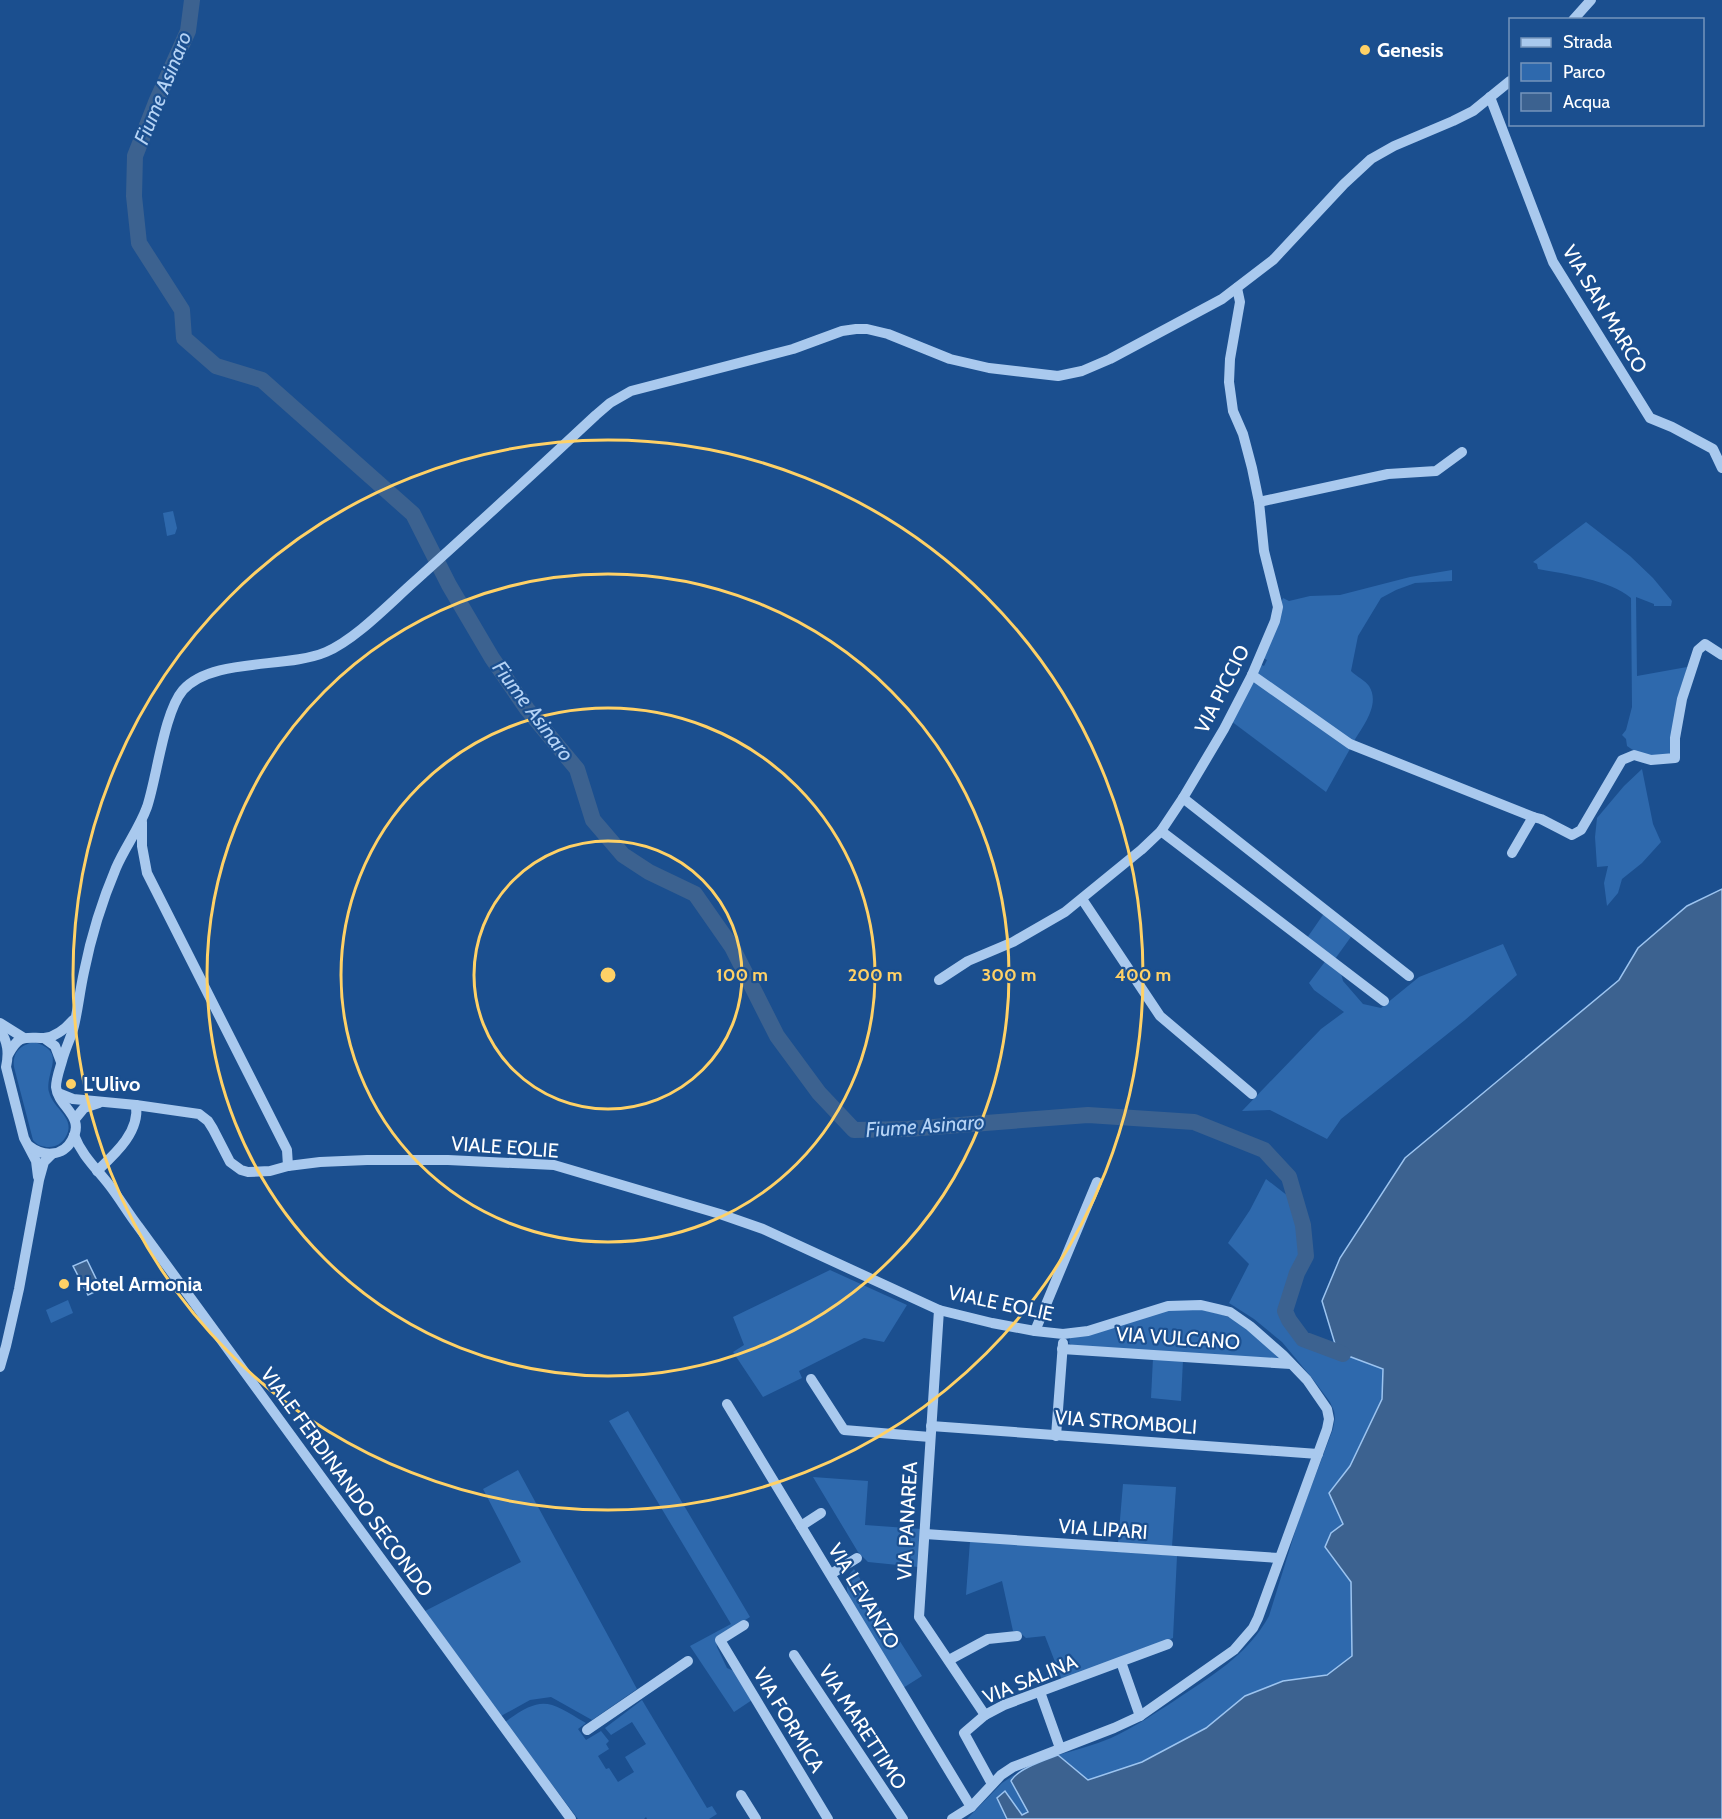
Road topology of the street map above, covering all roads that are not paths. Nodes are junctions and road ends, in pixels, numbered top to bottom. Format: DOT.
graph roads {
  1 [pos="1591,0"];
  2 [pos="1575,18"];
  3 [pos="1509,82"];
  4 [pos="1490,98"];
  5 [pos="1237,288"];
  6 [pos="1462,452"];
  7 [pos="1722,468"];
  8 [pos="1259,502"];
  9 [pos="1722,655"];
  10 [pos="1252,675"];
  11 [pos="1183,798"];
  12 [pos="1533,817"];
  13 [pos="142,820"];
  14 [pos="1161,831"];
  15 [pos="1512,853"];
  16 [pos="1082,899"];
  17 [pos="1409,976"];
  18 [pos="939,980"];
  19 [pos="1384,1001"];
  20 [pos="75,1017"];
  21 [pos="0,1023"];
  22 [pos="0,1030"];
  23 [pos="24,1038"];
  24 [pos="44,1038"];
  25 [pos="8,1055"];
  26 [pos="61,1062"];
  27 [pos="3,1071"];
  28 [pos="0,1085"];
  29 [pos="12,1091"];
  30 [pos="58,1093"];
  31 [pos="1252,1095"];
  32 [pos="108,1102"];
  33 [pos="136,1105"];
  34 [pos="75,1119"];
  35 [pos="74,1135"];
  36 [pos="29,1146"];
  37 [pos="57,1152"];
  38 [pos="288,1166"];
  39 [pos="95,1169"];
  40 [pos="39,1180"];
  41 [pos="1097,1182"];
  42 [pos="939,1310"];
  43 [pos="1035,1331"];
  44 [pos="1063,1334"];
  45 [pos="1062,1349"];
  46 [pos="1291,1364"];
  47 [pos="0,1367"];
  48 [pos="811,1379"];
  49 [pos="727,1404"];
  50 [pos="930,1432"];
  51 [pos="1056,1436"];
  52 [pos="1318,1454"];
  53 [pos="822,1513"];
  54 [pos="801,1526"];
  55 [pos="925,1534"];
  56 [pos="1279,1557"];
  57 [pos="857,1558"];
  58 [pos="831,1574"];
  59 [pos="744,1625"];
  60 [pos="1017,1636"];
  61 [pos="1168,1644"];
  62 [pos="794,1655"];
  63 [pos="949,1660"];
  64 [pos="688,1661"];
  65 [pos="1121,1662"];
  66 [pos="1040,1692"];
  67 [pos="985,1715"];
  68 [pos="1140,1716"];
  69 [pos="587,1730"];
  70 [pos="1060,1748"];
  71 [pos="992,1784"];
  72 [pos="741,1795"];
  73 [pos="971,1807"];
  74 [pos="571,1819"];
  75 [pos="756,1819"];
  76 [pos="828,1819"];
  77 [pos="903,1819"];
  78 [pos="952,1819"];
  1 -- 2 [label="street"];
  3 -- 4 [label="street"];
  4 -- 5 [label="street"];
  4 -- 7 [label="street, VIA SAN MARCO"];
  5 -- 8 [label="street, VIA PICCIO"];
  5 -- 13 [label="street"];
  6 -- 8 [label="street"];
  8 -- 10 [label="street, VIA PICCIO"];
  9 -- 12 [label="street"];
  10 -- 11 [label="street, VIA PICCIO"];
  10 -- 12 [label="street"];
  11 -- 14 [label="street, VIA PICCIO"];
  11 -- 17 [label="street"];
  12 -- 15 [label="street"];
  13 -- 20 [label="street"];
  13 -- 38 [label="street"];
  14 -- 16 [label="street, VIA PICCIO"];
  14 -- 19 [label="street"];
  16 -- 18 [label="street, VIA PICCIO"];
  16 -- 31 [label="street"];
  20 -- 24 [label="street"];
  20 -- 26 [label="street"];
  21 -- 23 [label="street"];
  22 -- 25 [label="street"];
  23 -- 24 [label="street"];
  23 -- 25 [label="street"];
  24 -- 26 [label="street"];
  25 -- 27 [label="street"];
  26 -- 30 [label="street"];
  27 -- 29 [label="street"];
  28 -- 29 [label="street"];
  29 -- 36 [label="street"];
  30 -- 32 [label="street, VIALE EOLIE"];
  30 -- 34 [label="street"];
  32 -- 33 [label="street, VIALE EOLIE"];
  32 -- 34 [label="street"];
  33 -- 38 [label="street, VIALE EOLIE"];
  33 -- 39 [label="street"];
  34 -- 35 [label="street"];
  35 -- 37 [label="street"];
  35 -- 39 [label="street, VIALE FERDINANDO SECONDO"];
  36 -- 37 [label="street"];
  36 -- 40 [label="street"];
  37 -- 39 [label="street"];
  37 -- 40 [label="street"];
  38 -- 42 [label="street, VIALE EOLIE"];
  39 -- 74 [label="street, VIALE FERDINANDO SECONDO"];
  40 -- 47 [label="street"];
  41 -- 43 [label="street"];
  42 -- 43 [label="street, VIALE EOLIE"];
  42 -- 50 [label="street, VIA PANAREA"];
  43 -- 44 [label="street, VIALE EOLIE"];
  44 -- 45 [label="street"];
  44 -- 46 [label="street, VIALE EOLIE"];
  45 -- 46 [label="street, VIA VULCANO"];
  45 -- 51 [label="street"];
  46 -- 52 [label="street, VIALE EOLIE"];
  48 -- 50 [label="street, VIA STROMBOLI"];
  49 -- 54 [label="street, VIA LEVANZO"];
  50 -- 51 [label="street, VIA STROMBOLI"];
  50 -- 55 [label="street, VIA PANAREA"];
  51 -- 52 [label="street, VIA STROMBOLI"];
  52 -- 56 [label="street, VIALE EOLIE"];
  53 -- 54 [label="street"];
  54 -- 58 [label="street, VIA LEVANZO"];
  55 -- 56 [label="street, VIA LIPARI"];
  55 -- 63 [label="street, VIA PANAREA"];
  56 -- 68 [label="street, VIALE EOLIE"];
  57 -- 58 [label="street"];
  58 -- 73 [label="street, VIA LEVANZO"];
  59 -- 76 [label="street, VIA FORMICA"];
  60 -- 63 [label="street"];
  61 -- 65 [label="street, VIA SALINA"];
  62 -- 77 [label="street, VIA MARETTIMO"];
  63 -- 67 [label="street, VIA PANAREA"];
  64 -- 69 [label="street"];
  65 -- 66 [label="street, VIA SALINA"];
  65 -- 68 [label="street"];
  66 -- 67 [label="street, VIA SALINA"];
  66 -- 70 [label="street"];
  67 -- 71 [label="street, VIA SALINA"];
  68 -- 70 [label="street, VIALE EOLIE"];
  70 -- 71 [label="street, VIALE EOLIE"];
  71 -- 73 [label="street, VIALE EOLIE"];
  72 -- 75 [label="street"];
  73 -- 78 [label="street, VIALE EOLIE"];
}
